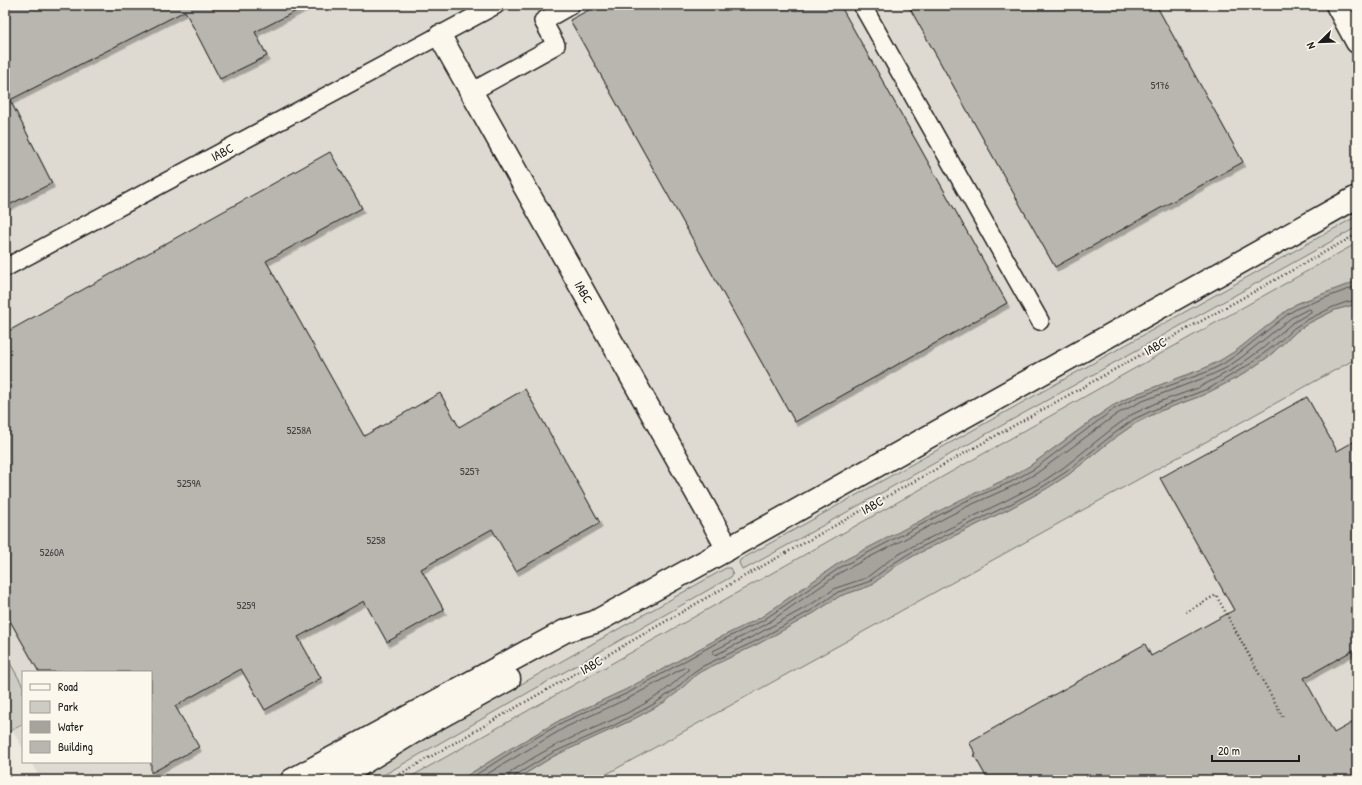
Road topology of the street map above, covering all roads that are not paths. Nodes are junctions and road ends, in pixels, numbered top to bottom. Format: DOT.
graph roads {
  1 [pos="496,5"];
  2 [pos="571,5"];
  3 [pos="862,5"];
  4 [pos="1336,5"];
  5 [pos="440,36"];
  6 [pos="1357,42"];
  7 [pos="471,92"];
  8 [pos="1357,197"];
  9 [pos="5,268"];
  10 [pos="1040,321"];
  11 [pos="728,549"];
  12 [pos="595,622"];
  13 [pos="292,780"];
  14 [pos="335,780"];
  1 -- 5 [label="lane, IABC"];
  2 -- 7 [label="lane"];
  3 -- 10 [label="lane"];
  4 -- 6 [label="street"];
  5 -- 7 [label="street, IABC"];
  5 -- 9 [label="lane, IABC"];
  7 -- 11 [label="street, IABC"];
  8 -- 11 [label="street"];
  11 -- 12 [label="street"];
  12 -- 13 [label="street"];
  12 -- 14 [label="street"];
}
